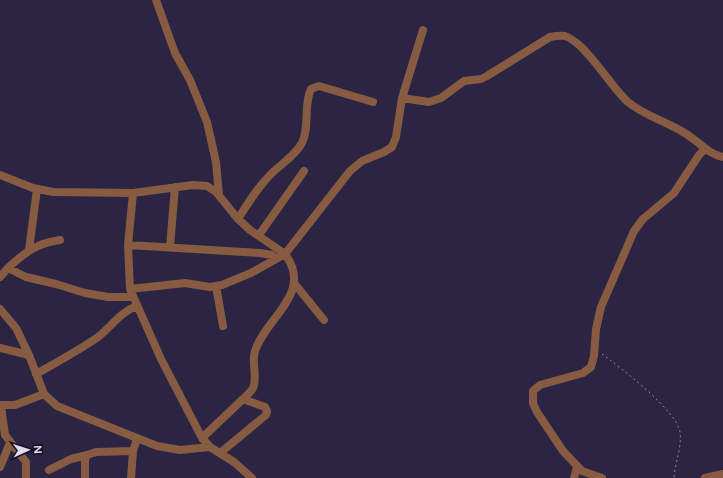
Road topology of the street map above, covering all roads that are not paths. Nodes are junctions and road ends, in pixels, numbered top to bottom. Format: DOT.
graph roads {
  1 [pos="156,0"];
  2 [pos="423,30"];
  3 [pos="402,98"];
  4 [pos="373,102"];
  5 [pos="705,149"];
  6 [pos="723,157"];
  7 [pos="304,171"];
  8 [pos="0,175"];
  9 [pos="175,187"];
  10 [pos="37,189"];
  11 [pos="133,193"];
  12 [pos="219,195"];
  13 [pos="238,219"];
  14 [pos="259,235"];
  15 [pos="60,240"];
  16 [pos="128,245"];
  17 [pos="170,247"];
  18 [pos="29,250"];
  19 [pos="285,254"];
  20 [pos="276,259"];
  21 [pos="8,268"];
  22 [pos="0,277"];
  23 [pos="294,283"];
  24 [pos="216,286"];
  25 [pos="130,289"];
  26 [pos="133,297"];
  27 [pos="137,306"];
  28 [pos="0,309"];
  29 [pos="324,320"];
  30 [pos="223,326"];
  31 [pos="0,348"];
  32 [pos="29,355"];
  33 [pos="36,374"];
  34 [pos="44,394"];
  35 [pos="243,399"];
  36 [pos="0,406"];
  37 [pos="202,438"];
  38 [pos="137,439"];
  39 [pos="10,443"];
  40 [pos="210,447"];
  41 [pos="133,451"];
  42 [pos="220,453"];
  43 [pos="86,455"];
  44 [pos="577,467"];
  45 [pos="0,468"];
  46 [pos="49,470"];
  47 [pos="723,474"];
  48 [pos="26,478"];
  49 [pos="85,478"];
  50 [pos="131,478"];
  51 [pos="252,478"];
  52 [pos="574,478"];
  53 [pos="602,478"];
  54 [pos="705,478"];
  1 -- 12 [label="street"];
  2 -- 3 [label="street"];
  3 -- 5 [label="street"];
  3 -- 19 [label="street"];
  4 -- 13 [label="street"];
  5 -- 6 [label="street"];
  5 -- 44 [label="street"];
  7 -- 14 [label="street"];
  8 -- 10 [label="street"];
  9 -- 11 [label="street"];
  9 -- 12 [label="street"];
  9 -- 17 [label="street"];
  10 -- 11 [label="street"];
  10 -- 18 [label="street"];
  11 -- 16 [label="street"];
  12 -- 13 [label="street"];
  13 -- 14 [label="street"];
  14 -- 19 [label="street"];
  15 -- 18 [label="street"];
  16 -- 17 [label="street"];
  16 -- 25 [label="street"];
  17 -- 20 [label="street"];
  18 -- 21 [label="street"];
  19 -- 20 [label="street"];
  19 -- 23 [label="street"];
  20 -- 24 [label="street"];
  21 -- 22 [label="street"];
  21 -- 26 [label="street"];
  23 -- 29 [label="street"];
  23 -- 35 [label="street"];
  24 -- 25 [label="street"];
  24 -- 30 [label="street"];
  25 -- 26 [label="street"];
  26 -- 27 [label="street"];
  27 -- 33 [label="street"];
  27 -- 37 [label="street"];
  28 -- 32 [label="street"];
  31 -- 32 [label="street"];
  32 -- 33 [label="street"];
  33 -- 34 [label="street"];
  34 -- 36 [label="street"];
  34 -- 38 [label="street"];
  35 -- 37 [label="street"];
  35 -- 42 [label="street"];
  36 -- 39 [label="street"];
  37 -- 40 [label="street"];
  38 -- 40 [label="street"];
  38 -- 41 [label="street"];
  39 -- 45 [label="street"];
  39 -- 48 [label="street"];
  40 -- 42 [label="street"];
  41 -- 43 [label="street"];
  41 -- 50 [label="street"];
  42 -- 51 [label="street"];
  43 -- 46 [label="street"];
  43 -- 49 [label="street"];
  44 -- 52 [label="street"];
  44 -- 53 [label="street"];
  47 -- 54 [label="street"];
}
